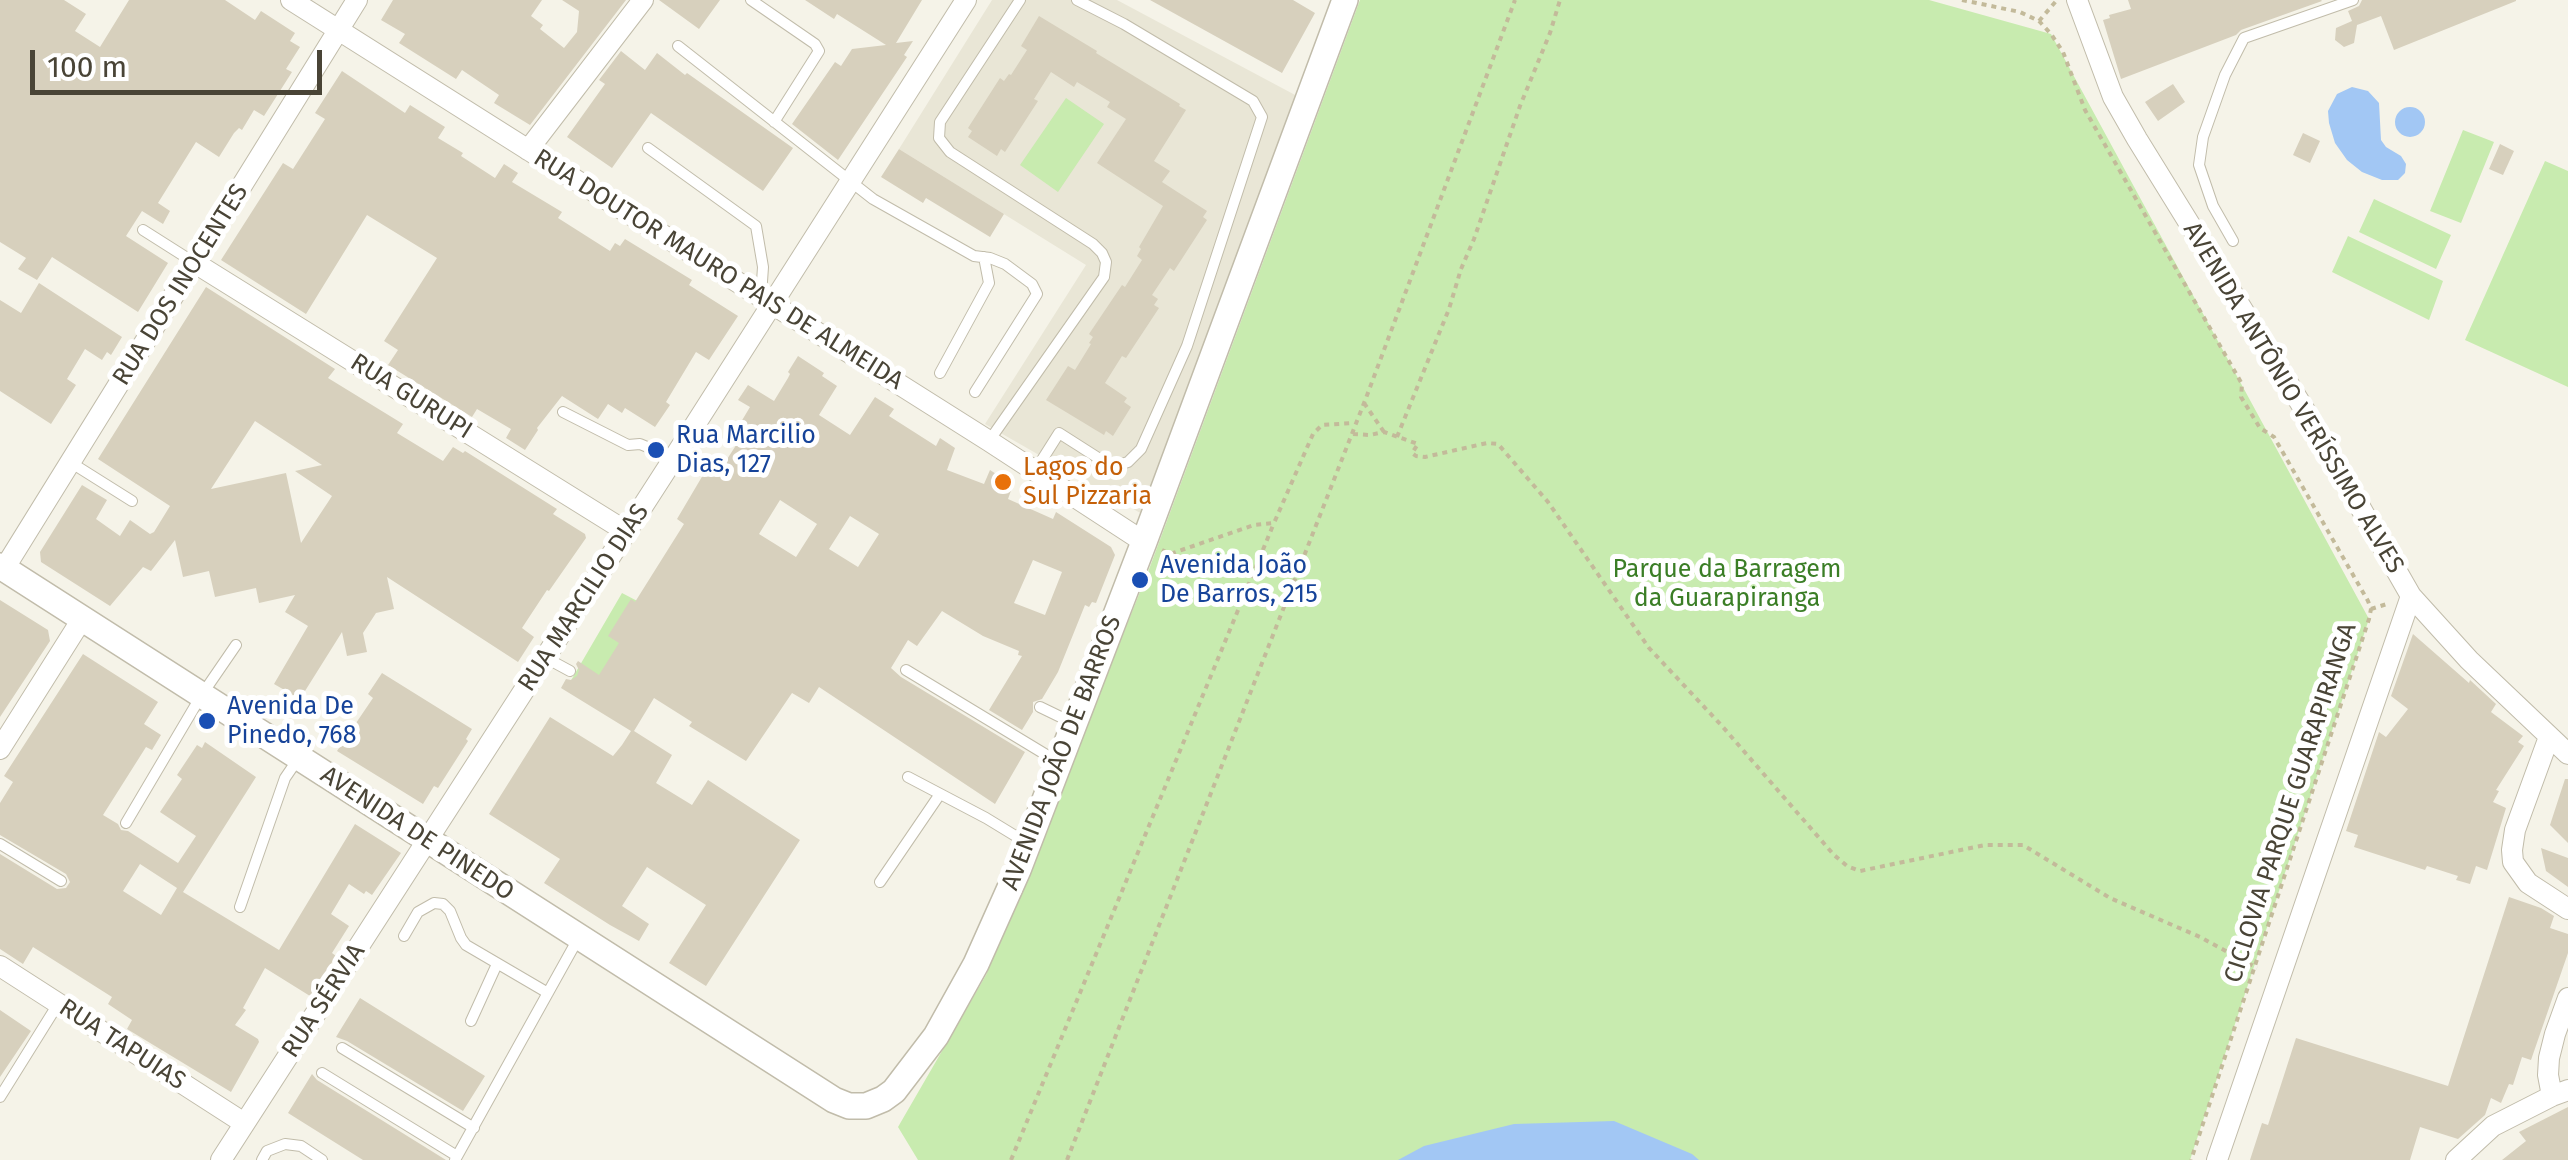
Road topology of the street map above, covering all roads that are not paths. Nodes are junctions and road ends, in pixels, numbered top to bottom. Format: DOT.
graph roads {
  1 [pos="291,0"];
  2 [pos="358,0"];
  3 [pos="644,0"];
  4 [pos="751,0"];
  5 [pos="966,0"];
  6 [pos="1020,0"];
  7 [pos="1076,0"];
  8 [pos="1345,0"];
  9 [pos="2077,0"];
  10 [pos="2353,0"];
  11 [pos="338,29"];
  12 [pos="678,46"];
  13 [pos="774,122"];
  14 [pos="648,148"];
  15 [pos="528,150"];
  16 [pos="850,184"];
  17 [pos="143,230"];
  18 [pos="2233,241"];
  19 [pos="984,257"];
  20 [pos="195,263"];
  21 [pos="767,301"];
  22 [pos="940,372"];
  23 [pos="974,392"];
  24 [pos="563,412"];
  25 [pos="991,438"];
  26 [pos="70,462"];
  27 [pos="670,464"];
  28 [pos="1037,468"];
  29 [pos="132,501"];
  30 [pos="626,532"];
  31 [pos="1144,542"];
  32 [pos="2,568"];
  33 [pos="2411,596"];
  34 [pos="82,619"];
  35 [pos="236,645"];
  36 [pos="545,658"];
  37 [pos="906,670"];
  38 [pos="570,671"];
  39 [pos="201,696"];
  40 [pos="1040,708"];
  41 [pos="1074,724"];
  42 [pos="2549,737"];
  43 [pos="0,749"];
  44 [pos="2568,754"];
  45 [pos="299,758"];
  46 [pos="1059,762"];
  47 [pos="908,777"];
  48 [pos="940,794"];
  49 [pos="126,823"];
  50 [pos="426,840"];
  51 [pos="0,844"];
  52 [pos="1028,844"];
  53 [pos="61,881"];
  54 [pos="880,882"];
  55 [pos="240,907"];
  56 [pos="2568,909"];
  57 [pos="404,936"];
  58 [pos="580,936"];
  59 [pos="497,964"];
  60 [pos="0,966"];
  61 [pos="548,993"];
  62 [pos="2568,998"];
  63 [pos="58,1004"];
  64 [pos="471,1022"];
  65 [pos="342,1048"];
  66 [pos="322,1074"];
  67 [pos="2560,1093"];
  68 [pos="0,1096"];
  69 [pos="834,1100"];
  70 [pos="244,1123"];
  71 [pos="474,1128"];
  72 [pos="456,1158"];
  73 [pos="221,1160"];
  74 [pos="262,1160"];
  75 [pos="322,1160"];
  76 [pos="2217,1160"];
  77 [pos="2456,1160"];
  1 -- 11 [label="street, RUA DOUTOR MAURO PAIS DE ALMEIDA"];
  2 -- 11 [label="street, RUA DOS INOCENTES"];
  3 -- 15 [label="street"];
  4 -- 13 [label="lane"];
  5 -- 16 [label="street, RUA MARCILIO DIAS"];
  6 -- 25 [label="lane"];
  7 -- 28 [label="lane"];
  8 -- 31 [label="street, AVENIDA JOÃO DE BARROS"];
  9 -- 33 [label="street, AVENIDA ANTÔNIO VERÍSSIMO ALVES"];
  10 -- 18 [label="lane"];
  11 -- 15 [label="street, RUA DOUTOR MAURO PAIS DE ALMEIDA"];
  11 -- 20 [label="street, RUA DOS INOCENTES"];
  12 -- 13 [label="lane"];
  13 -- 16 [label="lane"];
  14 -- 21 [label="lane"];
  15 -- 21 [label="street, RUA DOUTOR MAURO PAIS DE ALMEIDA"];
  16 -- 19 [label="lane"];
  16 -- 21 [label="street, RUA MARCILIO DIAS"];
  17 -- 20 [label="lane"];
  19 -- 22 [label="lane"];
  19 -- 23 [label="lane"];
  20 -- 26 [label="street, RUA DOS INOCENTES"];
  20 -- 30 [label="street, RUA GURUPI"];
  21 -- 25 [label="street, RUA DOUTOR MAURO PAIS DE ALMEIDA"];
  21 -- 27 [label="street, RUA MARCILIO DIAS"];
  24 -- 27 [label="lane"];
  25 -- 28 [label="street, RUA DOUTOR MAURO PAIS DE ALMEIDA"];
  26 -- 29 [label="lane"];
  26 -- 32 [label="street, RUA DOS INOCENTES"];
  27 -- 30 [label="street, RUA MARCILIO DIAS"];
  28 -- 31 [label="street, RUA DOUTOR MAURO PAIS DE ALMEIDA"];
  30 -- 36 [label="street, RUA MARCILIO DIAS"];
  31 -- 41 [label="street, AVENIDA JOÃO DE BARROS"];
  32 -- 34 [label="street, AVENIDA DE PINEDO"];
  33 -- 42 [label="street, AVENIDA ANTÔNIO VERÍSSIMO ALVES"];
  33 -- 76 [label="street"];
  34 -- 39 [label="street, AVENIDA DE PINEDO"];
  34 -- 43 [label="street"];
  35 -- 39 [label="lane"];
  36 -- 38 [label="lane"];
  36 -- 50 [label="street, RUA MARCILIO DIAS"];
  37 -- 46 [label="lane"];
  39 -- 45 [label="street, AVENIDA DE PINEDO"];
  39 -- 49 [label="lane"];
  40 -- 41 [label="lane"];
  41 -- 46 [label="street, AVENIDA JOÃO DE BARROS"];
  42 -- 44 [label="street, AVENIDA ANTÔNIO VERÍSSIMO ALVES"];
  42 -- 56 [label="street"];
  45 -- 50 [label="street, AVENIDA DE PINEDO"];
  45 -- 55 [label="lane"];
  46 -- 52 [label="street, AVENIDA JOÃO DE BARROS"];
  47 -- 48 [label="lane"];
  48 -- 52 [label="lane"];
  48 -- 54 [label="lane"];
  50 -- 58 [label="street, AVENIDA DE PINEDO"];
  50 -- 70 [label="street, RUA SÉRVIA"];
  51 -- 53 [label="lane"];
  52 -- 69 [label="street, AVENIDA JOÃO DE BARROS"];
  57 -- 59 [label="lane"];
  58 -- 61 [label="lane"];
  58 -- 69 [label="street, AVENIDA DE PINEDO"];
  59 -- 61 [label="lane"];
  59 -- 64 [label="lane"];
  60 -- 63 [label="street, RUA TAPUIAS"];
  61 -- 71 [label="lane"];
  62 -- 67 [label="street"];
  63 -- 68 [label="lane"];
  63 -- 70 [label="street, RUA TAPUIAS"];
  65 -- 71 [label="lane"];
  66 -- 72 [label="lane"];
  67 -- 77 [label="street"];
  70 -- 73 [label="street, RUA SÉRVIA"];
  71 -- 72 [label="lane"];
  74 -- 75 [label="lane"];
}
